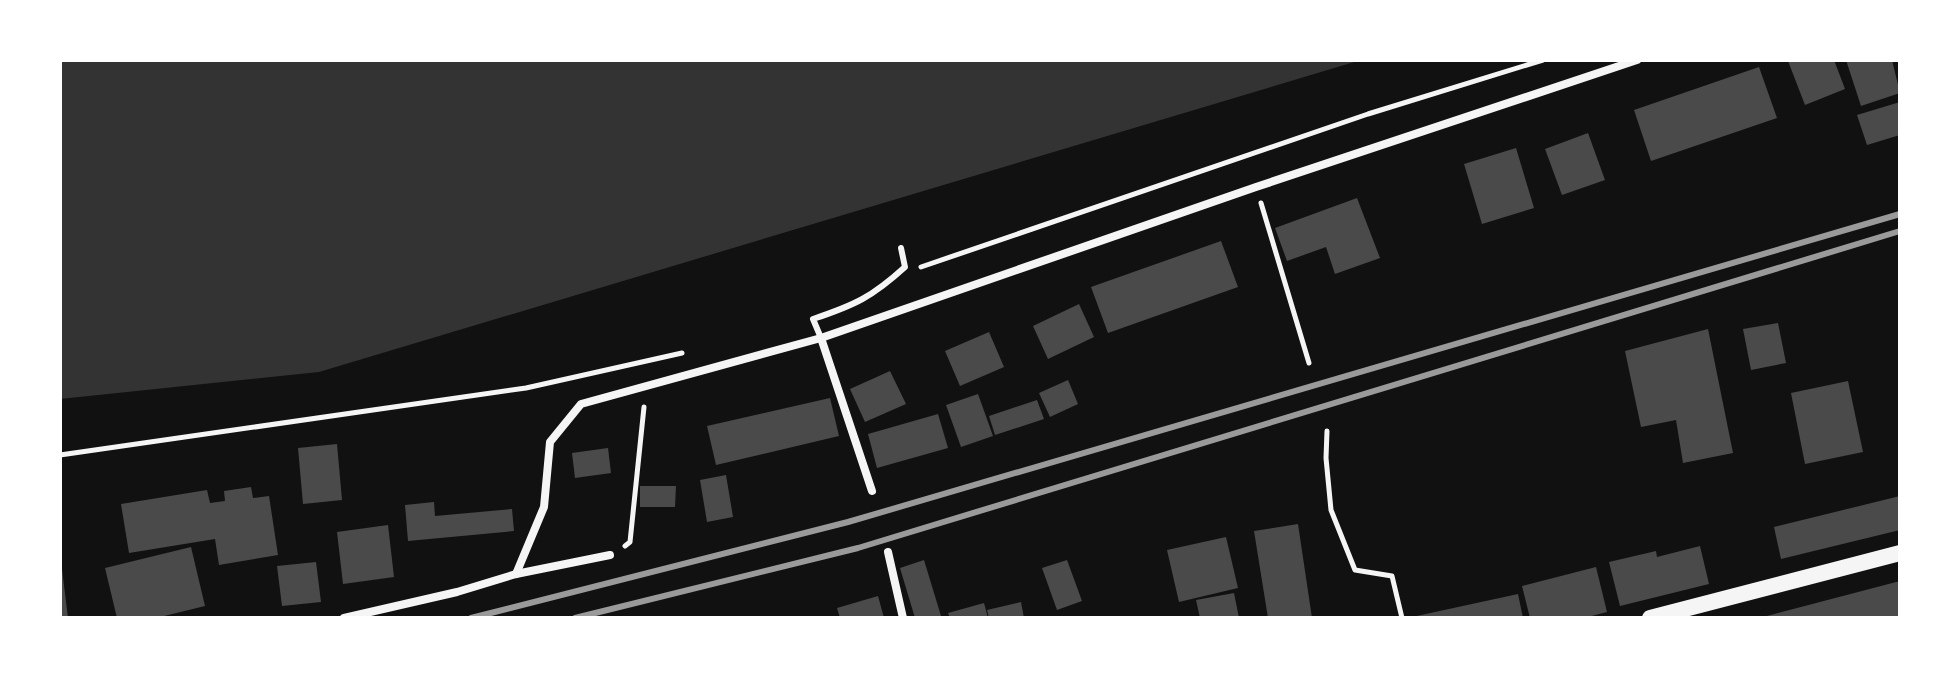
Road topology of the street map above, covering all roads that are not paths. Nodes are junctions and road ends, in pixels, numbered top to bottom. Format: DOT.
graph roads {
  1 [pos="1637,60"];
  2 [pos="901,248"];
  3 [pos="821,338"];
  4 [pos="872,491"];
  5 [pos="888,552"];
  6 [pos="1900,553"];
  7 [pos="610,555"];
  8 [pos="516,574"];
  9 [pos="344,618"];
  10 [pos="903,618"];
  11 [pos="1650,618"];
  1 -- 3 [label="street"];
  2 -- 3 [label="lane"];
  3 -- 4 [label="street"];
  3 -- 8 [label="street"];
  5 -- 10 [label="street"];
  6 -- 11 [label="main road"];
  7 -- 8 [label="street"];
  8 -- 9 [label="street"];
}
